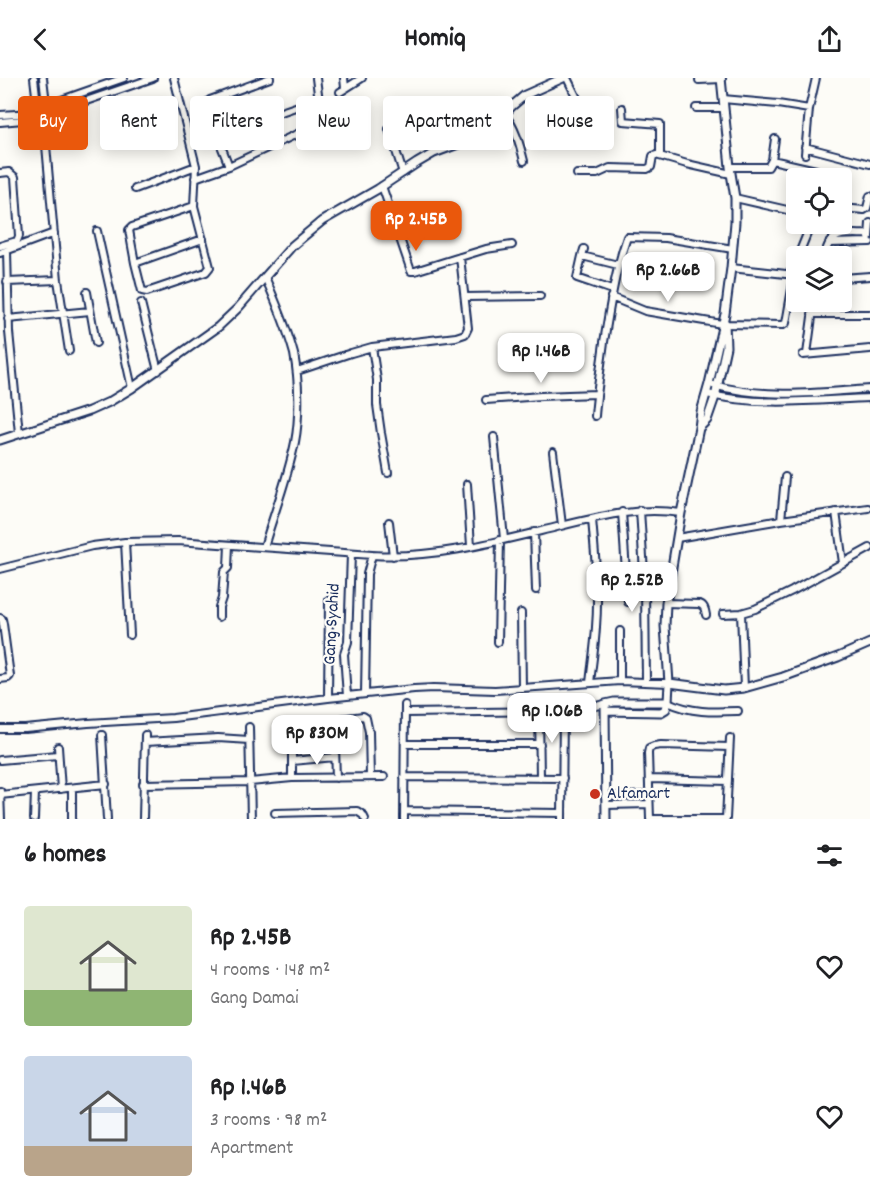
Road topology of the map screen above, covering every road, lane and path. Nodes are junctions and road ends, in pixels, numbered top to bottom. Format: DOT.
graph roads {
  1 [pos="34,78"];
  2 [pos="43,78"];
  3 [pos="124,78"];
  4 [pos="153,78"];
  5 [pos="174,78"];
  6 [pos="270,78"];
  7 [pos="316,78"];
  8 [pos="344,78"];
  9 [pos="362,78"];
  10 [pos="565,78"];
  11 [pos="816,78"];
  12 [pos="722,79"];
  13 [pos="699,80"];
  14 [pos="36,96"];
  15 [pos="47,96"];
  16 [pos="69,96"];
  17 [pos="221,96"];
  18 [pos="319,96"];
  19 [pos="575,96"];
  20 [pos="723,99"];
  21 [pos="88,100"];
  22 [pos="513,108"];
  23 [pos="622,108"];
  24 [pos="696,108"];
  25 [pos="724,108"];
  26 [pos="809,109"];
  27 [pos="0,116"];
  28 [pos="18,116"];
  29 [pos="18,119"];
  30 [pos="0,122"];
  31 [pos="513,131"];
  32 [pos="296,134"];
  33 [pos="775,139"];
  34 [pos="46,150"];
  35 [pos="222,150"];
  36 [pos="396,150"];
  37 [pos="442,150"];
  38 [pos="660,156"];
  39 [pos="772,160"];
  40 [pos="524,161"];
  41 [pos="870,164"];
  42 [pos="195,166"];
  43 [pos="229,166"];
  44 [pos="809,168"];
  45 [pos="731,170"];
  46 [pos="0,173"];
  47 [pos="403,173"];
  48 [pos="577,174"];
  49 [pos="195,178"];
  50 [pos="382,186"];
  51 [pos="135,189"];
  52 [pos="870,196"];
  53 [pos="735,198"];
  54 [pos="195,206"];
  55 [pos="852,209"];
  56 [pos="786,210"];
  57 [pos="870,222"];
  58 [pos="97,231"];
  59 [pos="54,233"];
  60 [pos="202,239"];
  61 [pos="869,239"];
  62 [pos="512,245"];
  63 [pos="0,246"];
  64 [pos="828,246"];
  65 [pos="584,249"];
  66 [pos="733,249"];
  67 [pos="3,252"];
  68 [pos="582,256"];
  69 [pos="460,257"];
  70 [pos="135,263"];
  71 [pos="618,265"];
  72 [pos="731,268"];
  73 [pos="786,274"];
  74 [pos="870,276"];
  75 [pos="265,277"];
  76 [pos="852,277"];
  77 [pos="58,280"];
  78 [pos="7,282"];
  79 [pos="87,292"];
  80 [pos="611,294"];
  81 [pos="540,296"];
  82 [pos="465,297"];
  83 [pos="141,303"];
  84 [pos="90,311"];
  85 [pos="787,312"];
  86 [pos="812,314"];
  87 [pos="870,314"];
  88 [pos="64,315"];
  89 [pos="8,319"];
  90 [pos="724,324"];
  91 [pos="723,336"];
  92 [pos="96,343"];
  93 [pos="372,347"];
  94 [pos="870,349"];
  95 [pos="69,351"];
  96 [pos="158,370"];
  97 [pos="297,371"];
  98 [pos="709,384"];
  99 [pos="718,386"];
  100 [pos="132,388"];
  101 [pos="870,389"];
  102 [pos="596,394"];
  103 [pos="707,394"];
  104 [pos="715,396"];
  105 [pos="870,398"];
  106 [pos="486,400"];
  107 [pos="595,416"];
  108 [pos="699,428"];
  109 [pos="19,433"];
  110 [pos="494,437"];
  111 [pos="0,440"];
  112 [pos="553,452"];
  113 [pos="388,473"];
  114 [pos="785,477"];
  115 [pos="467,484"];
  116 [pos="868,508"];
  117 [pos="640,510"];
  118 [pos="622,512"];
  119 [pos="836,512"];
  120 [pos="681,513"];
  121 [pos="592,519"];
  122 [pos="781,520"];
  123 [pos="389,522"];
  124 [pos="562,525"];
  125 [pos="534,532"];
  126 [pos="677,538"];
  127 [pos="502,540"];
  128 [pos="125,542"];
  129 [pos="229,545"];
  130 [pos="471,546"];
  131 [pos="264,548"];
  132 [pos="870,548"];
  133 [pos="351,554"];
  134 [pos="372,555"];
  135 [pos="393,556"];
  136 [pos="843,562"];
  137 [pos="0,569"];
  138 [pos="536,590"];
  139 [pos="329,600"];
  140 [pos="628,602"];
  141 [pos="666,603"];
  142 [pos="521,613"];
  143 [pos="741,613"];
  144 [pos="723,614"];
  145 [pos="706,615"];
  146 [pos="219,616"];
  147 [pos="0,618"];
  148 [pos="620,631"];
  149 [pos="130,635"];
  150 [pos="498,642"];
  151 [pos="870,643"];
  152 [pos="0,679"];
  153 [pos="620,681"];
  154 [pos="645,681"];
  155 [pos="669,682"];
  156 [pos="590,683"];
  157 [pos="522,688"];
  158 [pos="744,688"];
  159 [pos="365,694"];
  160 [pos="347,696"];
  161 [pos="328,698"];
  162 [pos="668,702"];
  163 [pos="405,705"];
  164 [pos="605,707"];
  165 [pos="563,710"];
  166 [pos="738,711"];
  167 [pos="539,712"];
  168 [pos="405,713"];
  169 [pos="0,729"];
  170 [pos="102,735"];
  171 [pos="730,738"];
  172 [pos="405,744"];
  173 [pos="540,744"];
  174 [pos="335,746"];
  175 [pos="729,747"];
  176 [pos="335,757"];
  177 [pos="0,760"];
  178 [pos="292,761"];
  179 [pos="370,777"];
  180 [pos="384,777"];
  181 [pos="404,777"];
  182 [pos="540,777"];
  183 [pos="292,778"];
  184 [pos="336,778"];
  185 [pos="563,778"];
  186 [pos="649,779"];
  187 [pos="728,781"];
  188 [pos="250,782"];
  189 [pos="106,784"];
  190 [pos="143,784"];
  191 [pos="72,788"];
  192 [pos="61,789"];
  193 [pos="0,791"];
  194 [pos="35,792"];
  195 [pos="0,795"];
  196 [pos="649,795"];
  197 [pos="606,801"];
  198 [pos="649,804"];
  199 [pos="404,811"];
  200 [pos="275,813"];
  201 [pos="288,816"];
  202 [pos="562,816"];
  203 [pos="1,819"];
  204 [pos="34,819"];
  205 [pos="72,819"];
  206 [pos="107,819"];
  207 [pos="143,819"];
  208 [pos="251,819"];
  209 [pos="365,819"];
  210 [pos="404,819"];
  211 [pos="606,819"];
  212 [pos="650,819"];
  1 -- 14 [label="street"];
  2 -- 15 [label="street"];
  3 -- 16 [label="street"];
  4 -- 21 [label="street"];
  5 -- 42 [label="street"];
  6 -- 17 [label="street"];
  7 -- 18 [label="street"];
  8 -- 9 [label="street"];
  10 -- 19 [label="street"];
  10 -- 22 [label="street"];
  11 -- 26 [label="street"];
  12 -- 13 [label="street"];
  12 -- 20 [label="street"];
  20 -- 25 [label="street"];
  20 -- 26 [label="street"];
  23 -- 38 [label="street"];
  24 -- 25 [label="street"];
  25 -- 45 [label="street"];
  26 -- 41 [label="street"];
  27 -- 28 [label="street"];
  29 -- 30 [label="street"];
  31 -- 40 [label="street"];
  32 -- 43 [label="street"];
  33 -- 39 [label="street"];
  34 -- 59 [label="street"];
  35 -- 43 [label="street"];
  36 -- 47 [label="street"];
  37 -- 47 [label="street"];
  38 -- 45 [label="street"];
  38 -- 48 [label="street"];
  39 -- 44 [label="street"];
  39 -- 45 [label="street"];
  42 -- 49 [label="street"];
  42 -- 51 [label="street"];
  43 -- 49 [label="street"];
  45 -- 53 [label="street"];
  46 -- 63 [label="street"];
  47 -- 50 [label="street"];
  49 -- 54 [label="street"];
  50 -- 69 [label="street"];
  50 -- 75 [label="street"];
  52 -- 55 [label="street"];
  53 -- 56 [label="street"];
  53 -- 66 [label="street"];
  54 -- 60 [label="street"];
  54 -- 70 [label="street"];
  57 -- 61 [label="street"];
  58 -- 100 [label="street"];
  59 -- 67 [label="street"];
  59 -- 77 [label="street"];
  60 -- 70 [label="street"];
  60 -- 70 [label="street"];
  61 -- 64 [label="street"];
  62 -- 69 [label="street"];
  65 -- 68 [label="street"];
  66 -- 71 [label="street"];
  66 -- 72 [label="street"];
  67 -- 78 [label="street"];
  68 -- 71 [label="street"];
  68 -- 80 [label="street"];
  69 -- 82 [label="street"];
  71 -- 80 [label="street"];
  72 -- 73 [label="street"];
  72 -- 90 [label="street"];
  74 -- 76 [label="street"];
  75 -- 96 [label="street"];
  75 -- 97 [label="street"];
  77 -- 78 [label="street"];
  77 -- 88 [label="street"];
  78 -- 89 [label="street"];
  79 -- 84 [label="street"];
  80 -- 90 [label="street"];
  80 -- 102 [label="street"];
  81 -- 82 [label="street"];
  82 -- 93 [label="street"];
  83 -- 96 [label="street"];
  84 -- 88 [label="street"];
  84 -- 92 [label="street"];
  85 -- 90 [label="street"];
  86 -- 87 [label="street"];
  86 -- 94 [label="street"];
  88 -- 89 [label="street"];
  88 -- 95 [label="street"];
  89 -- 109 [label="street"];
  90 -- 91 [label="street"];
  91 -- 98 [label="street"];
  91 -- 99 [label="street"];
  93 -- 97 [label="street"];
  93 -- 113 [label="street"];
  96 -- 100 [label="street"];
  97 -- 131 [label="street"];
  98 -- 99 [label="street"];
  98 -- 103 [label="street"];
  99 -- 101 [label="street"];
  99 -- 104 [label="street"];
  100 -- 109 [label="street"];
  102 -- 106 [label="street"];
  102 -- 107 [label="street"];
  103 -- 104 [label="street"];
  103 -- 108 [label="street"];
  104 -- 105 [label="street"];
  104 -- 108 [label="street"];
  108 -- 120 [label="street"];
  109 -- 111 [label="street"];
  110 -- 127 [label="street"];
  112 -- 124 [label="street"];
  114 -- 122 [label="street"];
  115 -- 130 [label="street"];
  116 -- 119 [label="street"];
  117 -- 118 [label="street"];
  117 -- 120 [label="street"];
  117 -- 154 [label="street"];
  118 -- 121 [label="street"];
  118 -- 140 [label="street"];
  119 -- 122 [label="street"];
  119 -- 136 [label="street"];
  120 -- 126 [label="street"];
  121 -- 124 [label="street"];
  121 -- 156 [label="street"];
  122 -- 126 [label="street"];
  123 -- 135 [label="street"];
  124 -- 125 [label="street"];
  125 -- 127 [label="street"];
  125 -- 138 [label="street"];
  126 -- 141 [label="street"];
  127 -- 130 [label="street"];
  127 -- 150 [label="street"];
  128 -- 129 [label="street"];
  128 -- 137 [label="street"];
  128 -- 149 [label="street"];
  129 -- 131 [label="street"];
  129 -- 146 [label="street"];
  130 -- 135 [label="street"];
  131 -- 133 [label="street"];
  132 -- 136 [label="street"];
  133 -- 134 [label="street"];
  133 -- 160 [label="street, Gang Syahid"];
  134 -- 135 [label="street"];
  134 -- 159 [label="street"];
  136 -- 143 [label="street"];
  139 -- 161 [label="street"];
  141 -- 145 [label="street"];
  141 -- 155 [label="street"];
  142 -- 157 [label="street"];
  143 -- 144 [label="street"];
  143 -- 158 [label="street"];
  147 -- 152 [label="street"];
  148 -- 153 [label="street"];
  151 -- 158 [label="street"];
  153 -- 154 [label="street"];
  153 -- 156 [label="street"];
  154 -- 155 [label="street"];
  155 -- 158 [label="street"];
  155 -- 162 [label="street"];
  156 -- 157 [label="street"];
  157 -- 159 [label="street"];
  159 -- 160 [label="street"];
  160 -- 161 [label="street"];
  161 -- 169 [label="street"];
  162 -- 164 [label="street"];
  162 -- 166 [label="street"];
  163 -- 168 [label="street"];
  164 -- 165 [label="street"];
  164 -- 197 [label="street"];
  165 -- 167 [label="street"];
  165 -- 185 [label="street"];
  167 -- 168 [label="street"];
  167 -- 173 [label="street"];
  168 -- 172 [label="street"];
  170 -- 189 [label="street"];
  171 -- 175 [label="street"];
  172 -- 173 [label="street"];
  172 -- 181 [label="street"];
  173 -- 182 [label="street"];
  174 -- 176 [label="street"];
  175 -- 186 [label="street"];
  175 -- 187 [label="street"];
  176 -- 178 [label="street"];
  176 -- 184 [label="street"];
  177 -- 192 [label="street"];
  178 -- 179 [label="street"];
  178 -- 183 [label="street"];
  179 -- 180 [label="street"];
  179 -- 184 [label="street"];
  181 -- 182 [label="street"];
  181 -- 199 [label="street"];
  182 -- 185 [label="street"];
  183 -- 184 [label="street"];
  183 -- 188 [label="street"];
  185 -- 202 [label="street"];
  186 -- 187 [label="street"];
  186 -- 196 [label="street"];
  187 -- 212 [label="street"];
  188 -- 190 [label="street"];
  188 -- 190 [label="street"];
  188 -- 208 [label="street"];
  189 -- 191 [label="street"];
  189 -- 206 [label="street"];
  190 -- 207 [label="street"];
  191 -- 192 [label="street"];
  191 -- 205 [label="street"];
  192 -- 194 [label="street"];
  193 -- 195 [label="street"];
  194 -- 195 [label="street"];
  194 -- 204 [label="street"];
  195 -- 203 [label="street"];
  196 -- 197 [label="street"];
  196 -- 198 [label="street"];
  197 -- 198 [label="street"];
  197 -- 211 [label="street"];
  198 -- 212 [label="street"];
  199 -- 202 [label="street"];
  199 -- 210 [label="street"];
  200 -- 201 [label="street"];
  201 -- 209 [label="street"];
}
